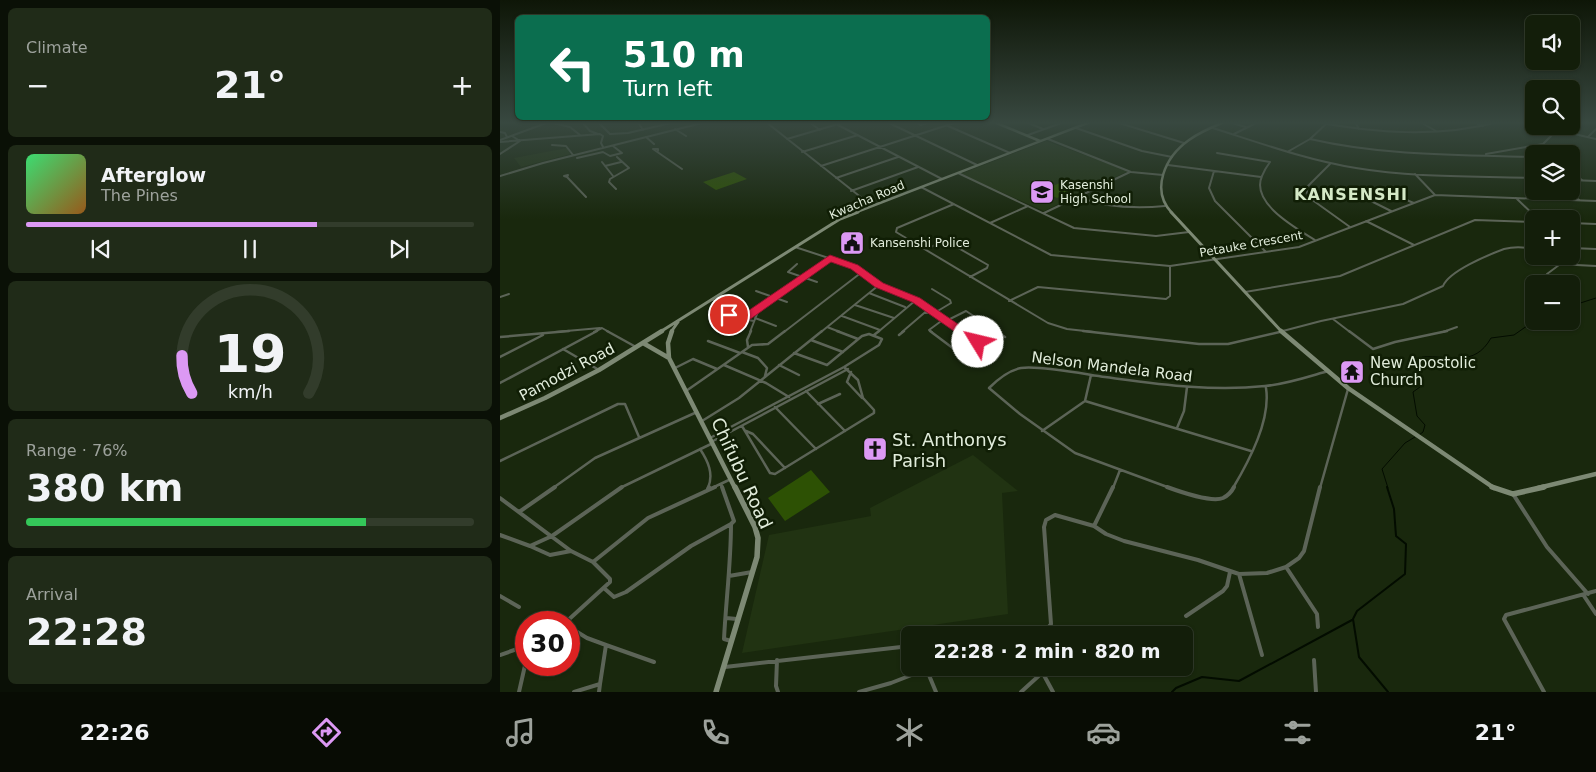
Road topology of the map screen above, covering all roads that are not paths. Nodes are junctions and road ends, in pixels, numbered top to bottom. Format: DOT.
graph roads {
  1 [pos="593,154"];
  2 [pos="662,154"];
  3 [pos="805,154"];
  4 [pos="858,154"];
  5 [pos="896,154"];
  6 [pos="953,154"];
  7 [pos="1007,154"];
  8 [pos="1088,154"];
  9 [pos="1156,154"];
  10 [pos="1174,154"];
  11 [pos="1225,154"];
  12 [pos="1300,154"];
  13 [pos="1459,154"];
  14 [pos="1481,154"];
  15 [pos="572,155"];
  16 [pos="1477,155"];
  17 [pos="1492,155"];
  18 [pos="900,156"];
  19 [pos="617,157"];
  20 [pos="1172,157"];
  21 [pos="1525,157"];
  22 [pos="577,158"];
  23 [pos="622,161"];
  24 [pos="602,162"];
  25 [pos="1330,163"];
  26 [pos="1168,165"];
  27 [pos="605,166"];
  28 [pos="821,166"];
  29 [pos="977,166"];
  30 [pos="919,167"];
  31 [pos="682,170"];
  32 [pos="1214,170"];
  33 [pos="1132,172"];
  34 [pos="958,173"];
  35 [pos="1415,174"];
  36 [pos="1163,175"];
  37 [pos="500,176"];
  38 [pos="613,176"];
  39 [pos="567,177"];
  40 [pos="1261,177"];
  41 [pos="836,178"];
  42 [pos="1525,178"];
  43 [pos="942,179"];
  44 [pos="1582,180"];
  45 [pos="1596,181"];
  46 [pos="922,187"];
  47 [pos="616,189"];
  48 [pos="851,191"];
  49 [pos="1435,195"];
  50 [pos="586,197"];
  51 [pos="1078,197"];
  52 [pos="1516,198"];
  53 [pos="1580,201"];
  54 [pos="1596,201"];
  55 [pos="1414,203"];
  56 [pos="954,204"];
  57 [pos="872,206"];
  58 [pos="1028,206"];
  59 [pos="1165,206"];
  60 [pos="1529,210"];
  61 [pos="1392,212"];
  62 [pos="1044,213"];
  63 [pos="1366,221"];
  64 [pos="1525,222"];
  65 [pos="990,223"];
  66 [pos="1580,223"];
  67 [pos="1596,224"];
  68 [pos="1350,227"];
  69 [pos="1189,232"];
  70 [pos="1315,240"];
  71 [pos="1414,245"];
  72 [pos="795,247"];
  73 [pos="1525,248"];
  74 [pos="1580,248"];
  75 [pos="925,249"];
  76 [pos="1596,249"];
  77 [pos="1266,252"];
  78 [pos="830,258"];
  79 [pos="1214,260"];
  80 [pos="797,264"];
  81 [pos="1557,265"];
  82 [pos="1576,265"];
  83 [pos="1170,266"];
  84 [pos="1596,266"];
  85 [pos="862,272"];
  86 [pos="1547,274"];
  87 [pos="970,276"];
  88 [pos="803,277"];
  89 [pos="817,282"];
  90 [pos="879,285"];
  91 [pos="932,289"];
  92 [pos="756,291"];
  93 [pos="1244,292"];
  94 [pos="870,293"];
  95 [pos="509,294"];
  96 [pos="500,297"];
  97 [pos="774,298"];
  98 [pos="712,300"];
  99 [pos="916,300"];
  100 [pos="1009,301"];
  101 [pos="787,302"];
  102 [pos="855,304"];
  103 [pos="906,307"];
  104 [pos="930,308"];
  105 [pos="759,309"];
  106 [pos="936,312"];
  107 [pos="925,313"];
  108 [pos="842,316"];
  109 [pos="683,317"];
  110 [pos="894,318"];
  111 [pos="738,319"];
  112 [pos="1333,319"];
  113 [pos="754,320"];
  114 [pos="946,320"];
  115 [pos="776,326"];
  116 [pos="1457,326"];
  117 [pos="826,327"];
  118 [pos="602,328"];
  119 [pos="880,330"];
  120 [pos="996,331"];
  121 [pos="1281,331"];
  122 [pos="545,334"];
  123 [pos="874,335"];
  124 [pos="899,335"];
  125 [pos="1005,337"];
  126 [pos="500,338"];
  127 [pos="708,340"];
  128 [pos="811,340"];
  129 [pos="858,340"];
  130 [pos="978,342"];
  131 [pos="643,343"];
  132 [pos="636,347"];
  133 [pos="748,347"];
  134 [pos="563,349"];
  135 [pos="989,351"];
  136 [pos="741,352"];
  137 [pos="843,352"];
  138 [pos="794,353"];
  139 [pos="959,353"];
  140 [pos="500,357"];
  141 [pos="669,358"];
  142 [pos="974,364"];
  143 [pos="724,365"];
  144 [pos="779,365"];
  145 [pos="844,367"];
  146 [pos="675,368"];
  147 [pos="717,369"];
  148 [pos="599,370"];
  149 [pos="849,370"];
  150 [pos="1328,371"];
  151 [pos="799,375"];
  152 [pos="1091,375"];
  153 [pos="764,377"];
  154 [pos="760,380"];
  155 [pos="500,383"];
  156 [pos="817,383"];
  157 [pos="1187,388"];
  158 [pos="1266,388"];
  159 [pos="1348,388"];
  160 [pos="686,391"];
  161 [pos="806,391"];
  162 [pos="840,394"];
  163 [pos="790,398"];
  164 [pos="863,398"];
  165 [pos="1085,401"];
  166 [pos="818,404"];
  167 [pos="776,407"];
  168 [pos="698,412"];
  169 [pos="760,413"];
  170 [pos="500,418"];
  171 [pos="702,421"];
  172 [pos="742,426"];
  173 [pos="1176,428"];
  174 [pos="746,431"];
  175 [pos="845,431"];
  176 [pos="1042,431"];
  177 [pos="639,437"];
  178 [pos="712,441"];
  179 [pos="700,449"];
  180 [pos="816,449"];
  181 [pos="1251,451"];
  182 [pos="500,461"];
  183 [pos="785,468"];
  184 [pos="1120,470"];
  185 [pos="1596,474"];
  186 [pos="732,479"];
  187 [pos="721,484"];
  188 [pos="708,490"];
  189 [pos="1513,494"];
  190 [pos="500,498"];
  191 [pos="519,512"];
  192 [pos="731,524"];
  193 [pos="1094,526"];
  194 [pos="500,535"];
  195 [pos="552,536"];
  196 [pos="530,546"];
  197 [pos="572,551"];
  198 [pos="593,562"];
  199 [pos="1286,567"];
  200 [pos="754,572"];
  201 [pos="1230,572"];
  202 [pos="1239,574"];
  203 [pos="729,576"];
  204 [pos="605,589"];
  205 [pos="1596,591"];
  206 [pos="1586,595"];
  207 [pos="500,596"];
  208 [pos="519,606"];
  209 [pos="579,611"];
  210 [pos="1596,614"];
  211 [pos="1186,616"];
  212 [pos="726,618"];
  213 [pos="740,619"];
  214 [pos="1050,626"];
  215 [pos="1318,627"];
  216 [pos="580,634"];
  217 [pos="732,641"];
  218 [pos="606,645"];
  219 [pos="901,647"];
  220 [pos="515,649"];
  221 [pos="500,654"];
  222 [pos="1262,655"];
  223 [pos="777,660"];
  224 [pos="1314,660"];
  225 [pos="654,662"];
  226 [pos="724,667"];
  227 [pos="523,676"];
  228 [pos="908,676"];
  229 [pos="930,676"];
  230 [pos="1039,676"];
  231 [pos="1045,676"];
  232 [pos="600,684"];
  233 [pos="519,692"];
  234 [pos="574,692"];
  235 [pos="599,692"];
  236 [pos="716,692"];
  237 [pos="778,692"];
  238 [pos="859,692"];
  239 [pos="936,692"];
  240 [pos="1021,692"];
  241 [pos="1053,692"];
  242 [pos="1316,692"];
  243 [pos="1544,692"];
  1 -- 22 [label="street"];
  2 -- 31 [label="street"];
  3 -- 28 [label="street"];
  4 -- 28 [label="street"];
  5 -- 18 [label="street"];
  6 -- 29 [label="street"];
  7 -- 29 [label="main road, Kwacha Road"];
  8 -- 33 [label="street"];
  9 -- 20 [label="street"];
  10 -- 20 [label="main road"];
  11 -- 40 [label="street"];
  12 -- 25 [label="street"];
  13 -- 16 [label="street"];
  14 -- 16 [label="street"];
  15 -- 37 [label="street"];
  16 -- 17 [label="street"];
  17 -- 21 [label="street"];
  18 -- 30 [label="street"];
  18 -- 41 [label="street"];
  19 -- 23 [label="street"];
  20 -- 26 [label="main road"];
  23 -- 27 [label="street"];
  23 -- 38 [label="street"];
  24 -- 27 [label="street"];
  25 -- 35 [label="street"];
  25 -- 68 [label="street"];
  26 -- 32 [label="street"];
  26 -- 36 [label="main road"];
  27 -- 38 [label="street"];
  28 -- 41 [label="street"];
  29 -- 34 [label="main road, Kwacha Road"];
  30 -- 43 [label="street"];
  30 -- 48 [label="street"];
  32 -- 40 [label="street"];
  32 -- 77 [label="street"];
  33 -- 36 [label="street"];
  33 -- 51 [label="street"];
  34 -- 43 [label="main road, Kwacha Road"];
  34 -- 58 [label="street"];
  35 -- 42 [label="street"];
  35 -- 49 [label="street"];
  36 -- 59 [label="main road"];
  38 -- 47 [label="street"];
  39 -- 50 [label="street"];
  40 -- 70 [label="street"];
  41 -- 48 [label="street"];
  43 -- 46 [label="main road, Kwacha Road"];
  44 -- 45 [label="street"];
  46 -- 56 [label="street, Petauke Crescent"];
  46 -- 57 [label="main road, Kwacha Road"];
  48 -- 57 [label="street"];
  49 -- 52 [label="street, Petauke Crescent"];
  49 -- 55 [label="street, Petauke Crescent"];
  51 -- 59 [label="street"];
  51 -- 62 [label="street"];
  52 -- 53 [label="street, Petauke Crescent"];
  52 -- 60 [label="street"];
  53 -- 54 [label="street, Petauke Crescent"];
  55 -- 61 [label="street, Petauke Crescent"];
  55 -- 61 [label="street"];
  56 -- 65 [label="street, Petauke Crescent"];
  56 -- 75 [label="street"];
  57 -- 72 [label="main road, Kwacha Road"];
  58 -- 62 [label="street"];
  58 -- 65 [label="street"];
  59 -- 69 [label="main road"];
  61 -- 63 [label="street, Petauke Crescent"];
  62 -- 69 [label="street"];
  63 -- 68 [label="street, Petauke Crescent"];
  63 -- 71 [label="street"];
  64 -- 71 [label="street"];
  65 -- 83 [label="street, Petauke Crescent"];
  66 -- 67 [label="street"];
  68 -- 70 [label="street, Petauke Crescent"];
  69 -- 79 [label="main road"];
  70 -- 77 [label="street, Petauke Crescent"];
  71 -- 93 [label="street"];
  72 -- 78 [label="street"];
  72 -- 98 [label="main road, Kwacha Road"];
  73 -- 112 [label="street"];
  74 -- 76 [label="street"];
  75 -- 87 [label="street"];
  75 -- 87 [label="street"];
  77 -- 79 [label="street, Petauke Crescent"];
  78 -- 85 [label="street"];
  78 -- 88 [label="street"];
  79 -- 83 [label="street, Petauke Crescent"];
  79 -- 93 [label="main road"];
  80 -- 88 [label="street"];
  81 -- 86 [label="street"];
  82 -- 84 [label="street"];
  83 -- 100 [label="street"];
  85 -- 90 [label="street"];
  85 -- 133 [label="street"];
  87 -- 100 [label="street"];
  88 -- 89 [label="street"];
  88 -- 97 [label="street"];
  90 -- 94 [label="street"];
  90 -- 99 [label="street"];
  91 -- 106 [label="street"];
  92 -- 97 [label="street"];
  93 -- 121 [label="main road"];
  94 -- 102 [label="street"];
  94 -- 103 [label="street"];
  95 -- 96 [label="street"];
  97 -- 101 [label="street"];
  97 -- 105 [label="street"];
  98 -- 109 [label="main road, Kwacha Road"];
  98 -- 111 [label="street"];
  99 -- 103 [label="street"];
  99 -- 104 [label="street"];
  100 -- 121 [label="street"];
  102 -- 108 [label="street"];
  102 -- 110 [label="street"];
  103 -- 110 [label="street"];
  104 -- 106 [label="street"];
  104 -- 107 [label="street"];
  105 -- 111 [label="street"];
  105 -- 113 [label="street"];
  106 -- 107 [label="street"];
  106 -- 114 [label="street"];
  107 -- 124 [label="street"];
  108 -- 117 [label="street"];
  108 -- 119 [label="street"];
  109 -- 131 [label="main road, Kwacha Road"];
  109 -- 141 [label="main road"];
  110 -- 119 [label="street"];
  111 -- 113 [label="street"];
  112 -- 116 [label="street"];
  112 -- 121 [label="street"];
  113 -- 115 [label="street"];
  113 -- 133 [label="street"];
  114 -- 120 [label="street"];
  114 -- 130 [label="street"];
  114 -- 139 [label="street"];
  117 -- 128 [label="street"];
  117 -- 129 [label="street"];
  118 -- 122 [label="street"];
  118 -- 132 [label="street"];
  118 -- 134 [label="street"];
  119 -- 123 [label="street"];
  120 -- 125 [label="street"];
  120 -- 130 [label="street"];
  121 -- 150 [label="main road"];
  122 -- 126 [label="street"];
  122 -- 140 [label="street"];
  123 -- 129 [label="street"];
  123 -- 145 [label="street"];
  127 -- 136 [label="street"];
  128 -- 137 [label="street"];
  128 -- 138 [label="street"];
  129 -- 137 [label="street"];
  130 -- 135 [label="street"];
  130 -- 139 [label="street"];
  131 -- 132 [label="main road, Pamodzi Road"];
  131 -- 141 [label="main road, Chifubu Road"];
  132 -- 148 [label="main road, Pamodzi Road"];
  133 -- 136 [label="street"];
  134 -- 148 [label="street"];
  134 -- 155 [label="street"];
  136 -- 143 [label="street"];
  136 -- 153 [label="street"];
  137 -- 138 [label="street"];
  138 -- 144 [label="street"];
  139 -- 142 [label="street"];
  141 -- 146 [label="main road, Chifubu Road"];
  143 -- 147 [label="street"];
  143 -- 154 [label="street"];
  144 -- 151 [label="street"];
  144 -- 153 [label="street"];
  145 -- 149 [label="street"];
  145 -- 156 [label="street"];
  146 -- 147 [label="street"];
  146 -- 160 [label="main road, Chifubu Road"];
  147 -- 160 [label="street"];
  148 -- 170 [label="main road, Pamodzi Road"];
  149 -- 156 [label="street"];
  149 -- 164 [label="street"];
  149 -- 164 [label="street"];
  150 -- 158 [label="street, Nelson Mandela Road"];
  150 -- 159 [label="main road"];
  152 -- 157 [label="street, Nelson Mandela Road"];
  152 -- 165 [label="street"];
  152 -- 176 [label="street, Nelson Mandela Road"];
  153 -- 154 [label="street"];
  154 -- 163 [label="street"];
  154 -- 171 [label="street"];
  156 -- 161 [label="street"];
  156 -- 163 [label="street"];
  157 -- 158 [label="street, Nelson Mandela Road"];
  157 -- 173 [label="street"];
  158 -- 181 [label="street, Nelson Mandela Road"];
  159 -- 189 [label="main road"];
  159 -- 199 [label="street"];
  160 -- 168 [label="main road, Chifubu Road"];
  161 -- 163 [label="street"];
  161 -- 166 [label="street"];
  162 -- 166 [label="street"];
  163 -- 167 [label="street"];
  163 -- 169 [label="street"];
  164 -- 175 [label="street"];
  165 -- 173 [label="street"];
  165 -- 176 [label="street"];
  166 -- 175 [label="street"];
  167 -- 169 [label="street"];
  167 -- 180 [label="street"];
  168 -- 171 [label="main road, Chifubu Road"];
  168 -- 177 [label="street"];
  169 -- 172 [label="street"];
  169 -- 178 [label="street"];
  171 -- 178 [label="main road, Chifubu Road"];
  172 -- 174 [label="street"];
  172 -- 178 [label="street"];
  173 -- 181 [label="street"];
  174 -- 183 [label="street"];
  174 -- 183 [label="street"];
  175 -- 180 [label="street"];
  176 -- 184 [label="street, Nelson Mandela Road"];
  177 -- 182 [label="street"];
  177 -- 191 [label="street"];
  178 -- 179 [label="street"];
  178 -- 186 [label="main road, Chifubu Road"];
  179 -- 188 [label="street"];
  179 -- 195 [label="street"];
  180 -- 183 [label="street"];
  181 -- 184 [label="street, Nelson Mandela Road"];
  184 -- 193 [label="street"];
  185 -- 189 [label="main road"];
  186 -- 187 [label="street"];
  186 -- 200 [label="main road, Chifubu Road"];
  187 -- 188 [label="street"];
  187 -- 192 [label="street"];
  188 -- 198 [label="street"];
  189 -- 206 [label="street"];
  190 -- 191 [label="street"];
  191 -- 195 [label="street"];
  192 -- 203 [label="street"];
  192 -- 204 [label="street"];
  193 -- 201 [label="street"];
  193 -- 214 [label="street"];
  194 -- 196 [label="street"];
  195 -- 196 [label="street"];
  195 -- 197 [label="street"];
  196 -- 197 [label="street"];
  197 -- 198 [label="street"];
  198 -- 204 [label="street"];
  199 -- 202 [label="street"];
  199 -- 215 [label="street"];
  200 -- 203 [label="street"];
  200 -- 213 [label="main road, Chifubu Road"];
  201 -- 202 [label="street"];
  201 -- 211 [label="street"];
  202 -- 222 [label="street"];
  203 -- 212 [label="street"];
  204 -- 209 [label="street"];
  205 -- 206 [label="street"];
  206 -- 210 [label="street"];
  206 -- 243 [label="street"];
  207 -- 208 [label="street"];
  212 -- 213 [label="street"];
  212 -- 217 [label="street"];
  213 -- 217 [label="main road, Chifubu Road"];
  216 -- 218 [label="street"];
  217 -- 226 [label="main road, Chifubu Road"];
  218 -- 225 [label="street"];
  218 -- 232 [label="street"];
  219 -- 223 [label="street"];
  220 -- 221 [label="street"];
  223 -- 226 [label="street"];
  223 -- 237 [label="street"];
  224 -- 242 [label="street"];
  226 -- 236 [label="main road, Chifubu Road"];
  227 -- 233 [label="street"];
  228 -- 238 [label="street"];
  229 -- 239 [label="street"];
  230 -- 240 [label="street"];
  231 -- 241 [label="street"];
  232 -- 234 [label="street"];
  232 -- 235 [label="street"];
}
